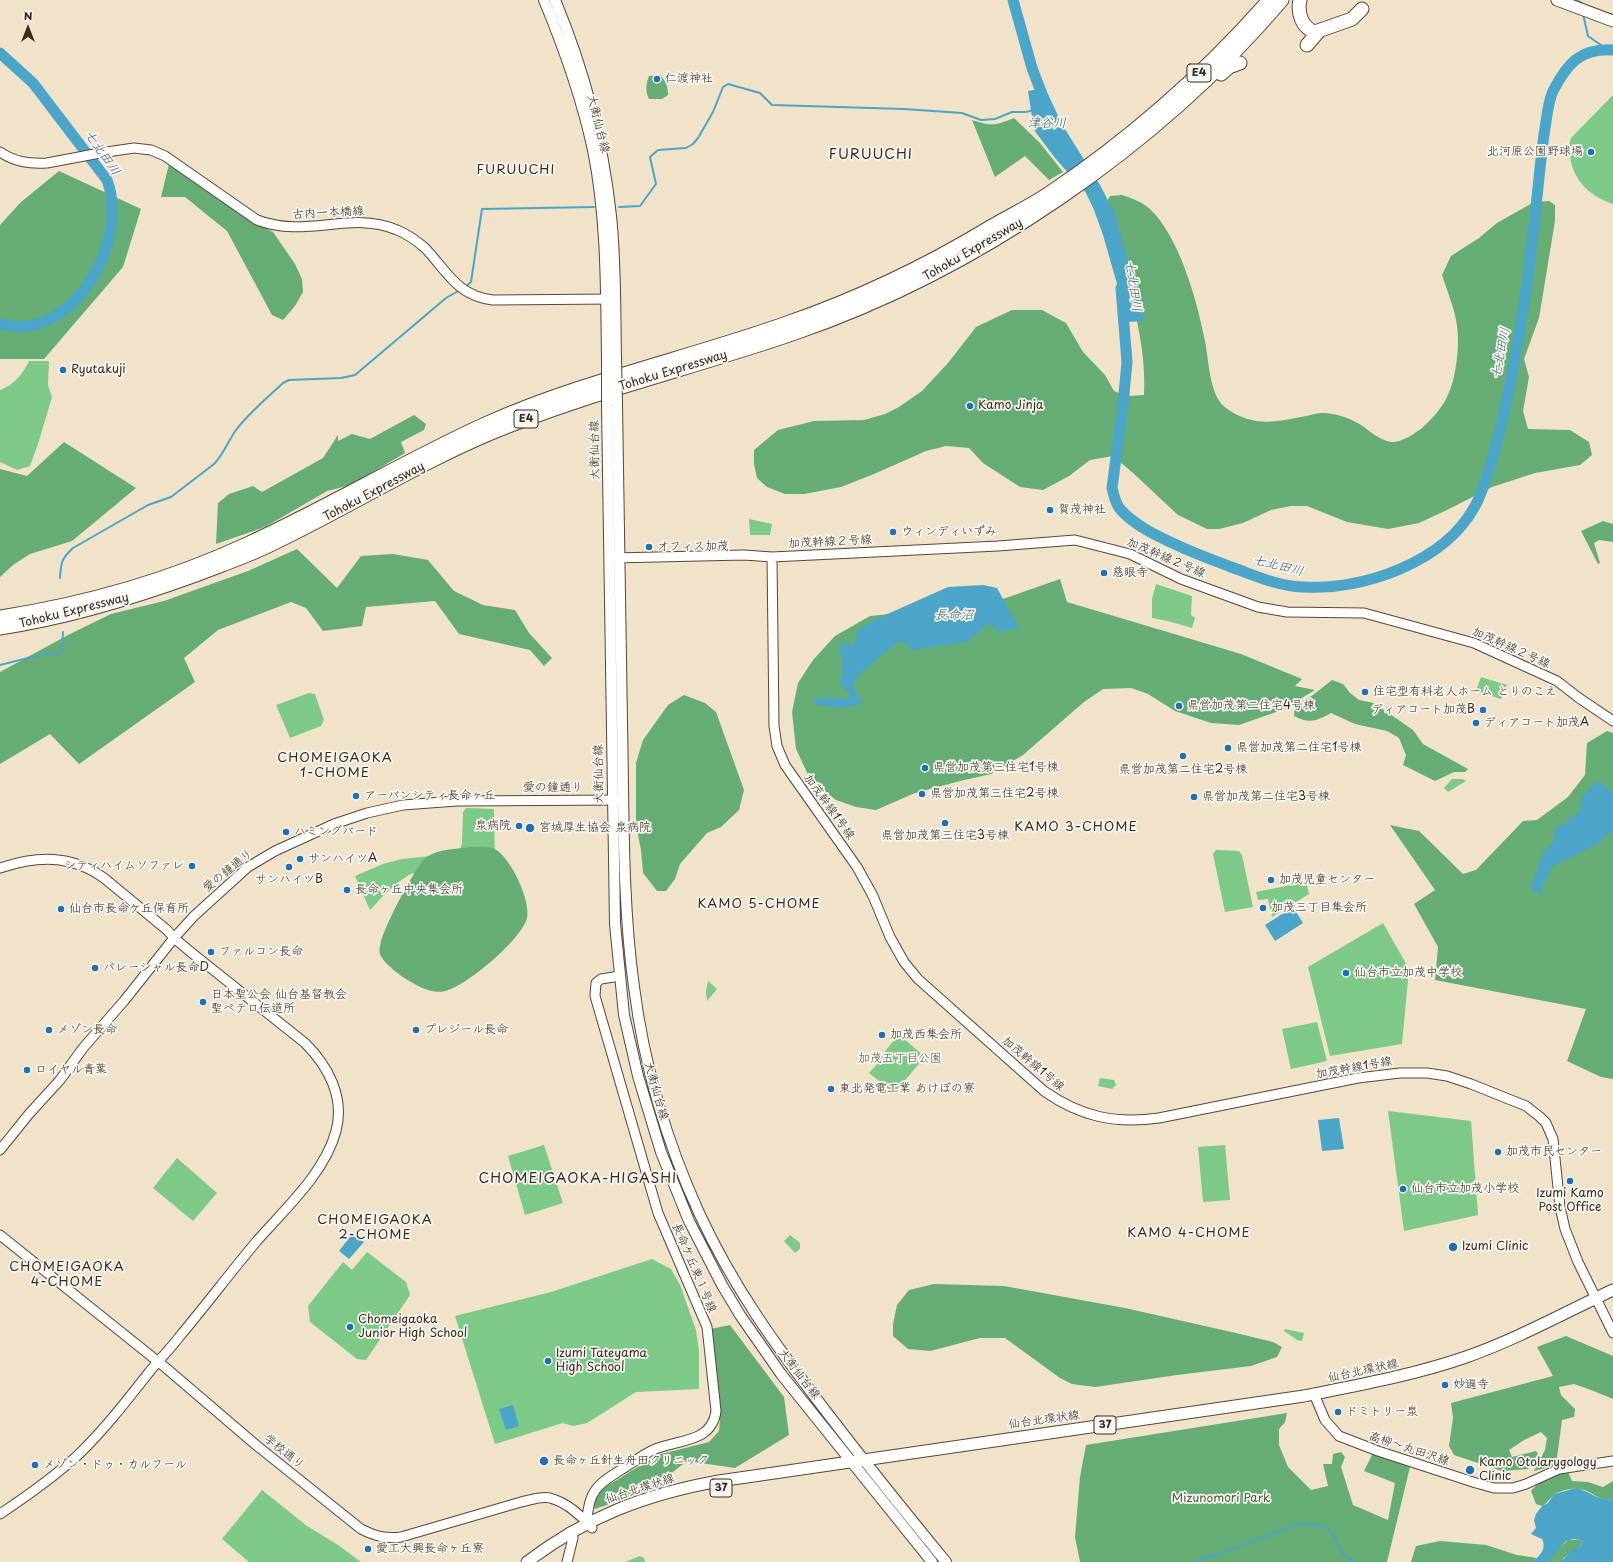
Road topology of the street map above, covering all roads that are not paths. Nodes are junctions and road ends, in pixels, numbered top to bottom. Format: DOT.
graph roads {
  1 [pos="544,0"];
  2 [pos="555,0"];
  3 [pos="1269,0"];
  4 [pos="1282,0"];
  5 [pos="1300,0"];
  6 [pos="1557,0"];
  7 [pos="1364,4"];
  8 [pos="1613,21"];
  9 [pos="1240,63"];
  10 [pos="1153,127"];
  11 [pos="1124,144"];
  12 [pos="0,152"];
  13 [pos="1047,200"];
  14 [pos="610,299"];
  15 [pos="772,557"];
  16 [pos="614,558"];
  17 [pos="0,617"];
  18 [pos="0,628"];
  19 [pos="1613,721"];
  20 [pos="612,800"];
  21 [pos="624,800"];
  22 [pos="0,868"];
  23 [pos="174,938"];
  24 [pos="620,976"];
  25 [pos="0,1150"];
  26 [pos="0,1235"];
  27 [pos="1613,1290"];
  28 [pos="1613,1298"];
  29 [pos="1597,1302"];
  30 [pos="1613,1333"];
  31 [pos="158,1362"];
  32 [pos="1315,1397"];
  33 [pos="1613,1461"];
  34 [pos="860,1464"];
  35 [pos="0,1514"];
  36 [pos="589,1525"];
  37 [pos="572,1535"];
  38 [pos="527,1562"];
  39 [pos="538,1562"];
  40 [pos="567,1562"];
  41 [pos="932,1562"];
  42 [pos="946,1562"];
  1 -- 14 [label="main road, 大衡仙台線"];
  2 -- 14 [label="main road, 大衡仙台線"];
  3 -- 11 [label="highway, Tohoku Expressway / E4"];
  4 -- 10 [label="highway, Tohoku Expressway / E4"];
  5 -- 7 [label="highway"];
  6 -- 8 [label="main road"];
  9 -- 10 [label="highway"];
  10 -- 11 [label="highway, Tohoku Expressway / E4"];
  11 -- 13 [label="highway, Tohoku Expressway / E4"];
  12 -- 14 [label="street, 古内一本橋線"];
  13 -- 17 [label="highway, Tohoku Expressway / E4"];
  13 -- 18 [label="highway, Tohoku Expressway / E4"];
  14 -- 16 [label="main road, 大衡仙台線, bridge"];
  15 -- 16 [label="street, 加茂幹線２号線"];
  15 -- 19 [label="street, 加茂幹線２号線"];
  15 -- 29 [label="street, 加茂幹線1号線"];
  16 -- 20 [label="main road, 大衡仙台線"];
  16 -- 21 [label="main road, 大衡仙台線"];
  20 -- 21 [label="street, 愛の鐘通り"];
  20 -- 23 [label="street, 愛の鐘通り"];
  20 -- 24 [label="main road, 大衡仙台線"];
  21 -- 34 [label="main road, 大衡仙台線"];
  22 -- 23 [label="street"];
  23 -- 25 [label="street, 愛の鐘通り"];
  23 -- 31 [label="street"];
  24 -- 34 [label="main road, 大衡仙台線"];
  24 -- 36 [label="street, 長命ケ丘東１号線"];
  26 -- 31 [label="street, 学校通り"];
  27 -- 29 [label="main road, 仙台北環状線 / 37"];
  28 -- 29 [label="main road, 仙台北環状線 / 37"];
  29 -- 30 [label="street, 加茂幹線1号線"];
  29 -- 32 [label="main road, 仙台北環状線 / 37"];
  31 -- 35 [label="street"];
  31 -- 36 [label="street, 学校通り"];
  32 -- 33 [label="street, 高柳～丸田沢線"];
  32 -- 34 [label="main road, 仙台北環状線 / 37"];
  34 -- 36 [label="main road, 仙台北環状線 / 37"];
  34 -- 41 [label="main road, 大衡仙台線"];
  34 -- 42 [label="main road, 大衡仙台線"];
  36 -- 37 [label="main road, 仙台北環状線 / 37"];
  37 -- 38 [label="main road, 仙台北環状線 / 37"];
  37 -- 39 [label="main road, 仙台北環状線 / 37"];
  37 -- 40 [label="street"];
}
